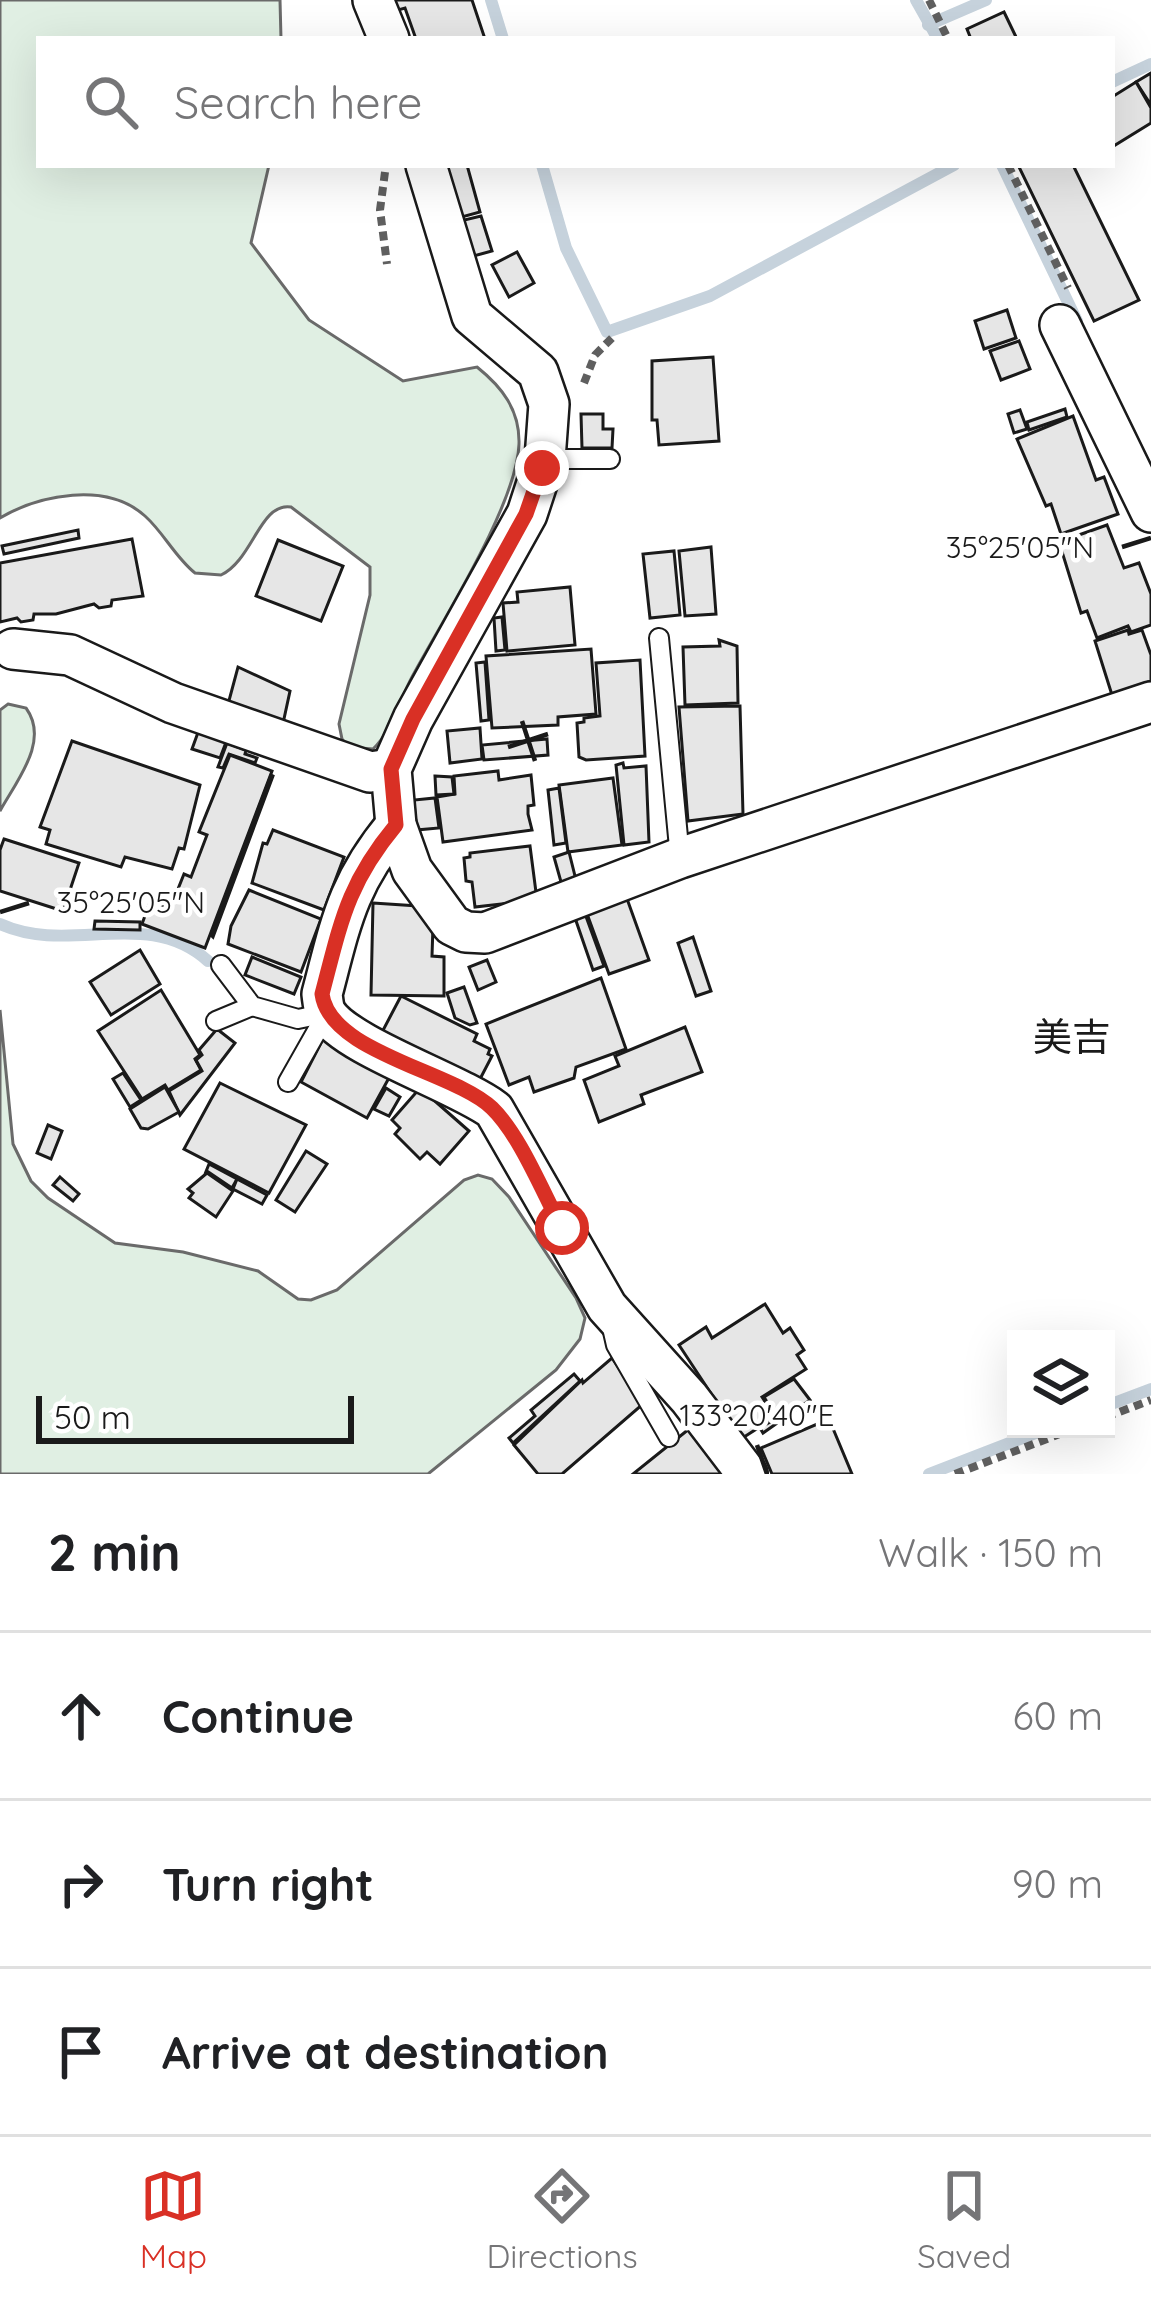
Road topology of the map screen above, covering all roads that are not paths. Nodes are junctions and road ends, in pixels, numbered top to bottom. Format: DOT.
graph roads {
  1 [pos="373,0"];
  2 [pos="388,36"];
  3 [pos="427,168"];
  4 [pos="1060,325"];
  5 [pos="545,459"];
  6 [pos="610,459"];
  7 [pos="1151,512"];
  8 [pos="659,638"];
  9 [pos="4,652"];
  10 [pos="1151,702"];
  11 [pos="391,769"];
  12 [pos="396,825"];
  13 [pos="680,858"];
  14 [pos="221,964"];
  15 [pos="251,1006"];
  16 [pos="327,1013"];
  17 [pos="216,1021"];
  18 [pos="288,1082"];
  19 [pos="608,1306"];
  20 [pos="669,1437"];
  21 [pos="747,1474"];
  1 -- 2 [label="street"];
  3 -- 5 [label="street"];
  4 -- 7 [label="street"];
  5 -- 6 [label="lane"];
  5 -- 11 [label="street"];
  8 -- 13 [label="lane"];
  9 -- 11 [label="street"];
  10 -- 13 [label="street"];
  11 -- 12 [label="street"];
  12 -- 13 [label="street"];
  12 -- 16 [label="street"];
  14 -- 15 [label="lane"];
  15 -- 16 [label="lane"];
  15 -- 17 [label="lane"];
  16 -- 18 [label="lane"];
  16 -- 19 [label="street"];
  19 -- 20 [label="lane"];
  19 -- 21 [label="street"];
}
